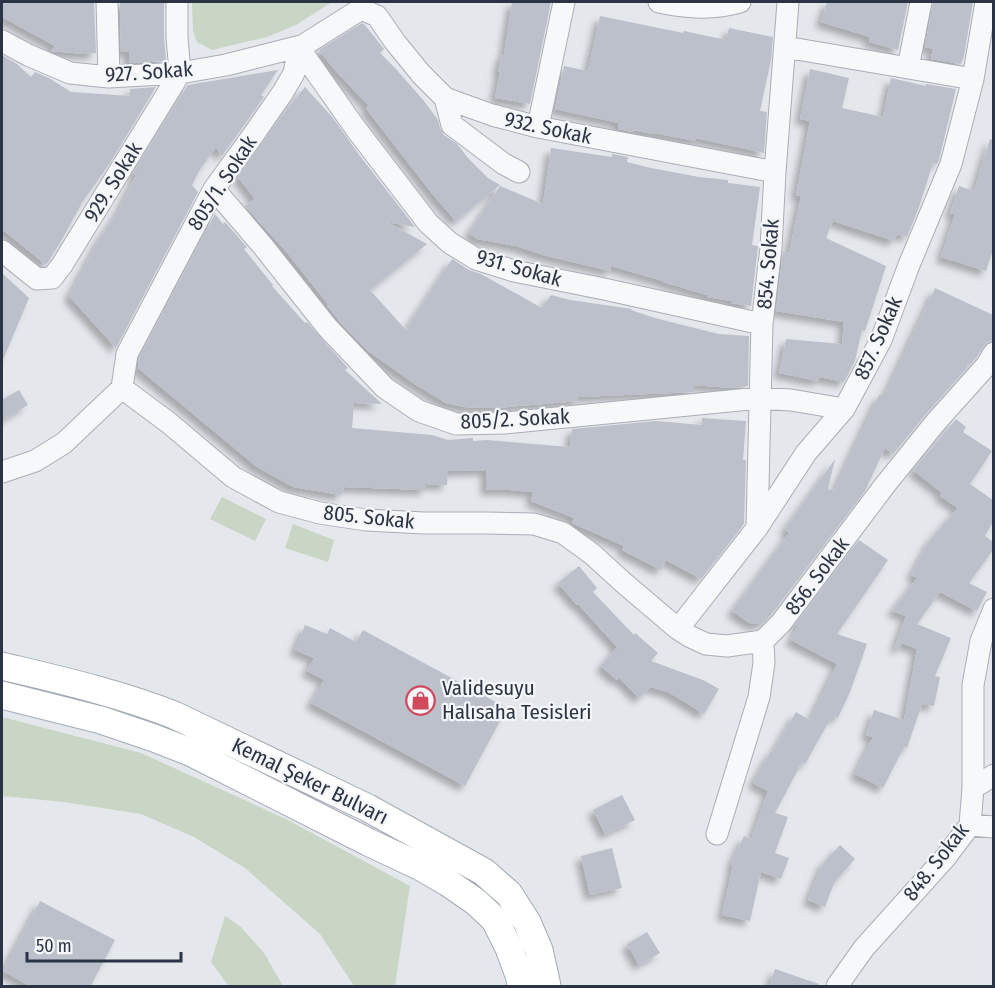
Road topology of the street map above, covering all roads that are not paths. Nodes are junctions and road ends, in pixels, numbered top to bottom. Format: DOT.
graph roads {
  1 [pos="107,2"];
  2 [pos="177,2"];
  3 [pos="564,2"];
  4 [pos="659,2"];
  5 [pos="741,2"];
  6 [pos="788,2"];
  7 [pos="921,2"];
  8 [pos="986,2"];
  9 [pos="2,41"];
  10 [pos="300,47"];
  11 [pos="784,47"];
  12 [pos="908,68"];
  13 [pos="180,72"];
  14 [pos="109,77"];
  15 [pos="973,79"];
  16 [pos="445,98"];
  17 [pos="538,127"];
  18 [pos="519,172"];
  19 [pos="775,172"];
  20 [pos="214,189"];
  21 [pos="2,250"];
  22 [pos="762,324"];
  23 [pos="991,360"];
  24 [pos="122,388"];
  25 [pos="760,398"];
  26 [pos="844,409"];
  27 [pos="2,472"];
  28 [pos="757,528"];
  29 [pos="993,609"];
  30 [pos="678,629"];
  31 [pos="763,641"];
  32 [pos="2,666"];
  33 [pos="2,695"];
  34 [pos="993,775"];
  35 [pos="973,788"];
  36 [pos="970,825"];
  37 [pos="993,826"];
  38 [pos="717,834"];
  39 [pos="521,987"];
  40 [pos="547,987"];
  41 [pos="837,987"];
  1 -- 14 [label="street"];
  2 -- 13 [label="street"];
  3 -- 17 [label="street"];
  4 -- 5 [label="street"];
  6 -- 11 [label="street, 854. Sokak"];
  7 -- 12 [label="street"];
  8 -- 15 [label="street, 857. Sokak"];
  9 -- 14 [label="street, 927. Sokak"];
  10 -- 13 [label="street, 927. Sokak"];
  10 -- 16 [label="street, 932. Sokak"];
  10 -- 20 [label="street, 805/1. Sokak"];
  10 -- 22 [label="street, 931. Sokak"];
  11 -- 12 [label="street"];
  11 -- 19 [label="street, 854. Sokak"];
  12 -- 15 [label="street"];
  13 -- 14 [label="street, 927. Sokak"];
  13 -- 21 [label="street, 929. Sokak"];
  15 -- 26 [label="street, 857. Sokak"];
  16 -- 17 [label="street, 932. Sokak"];
  16 -- 18 [label="street"];
  17 -- 19 [label="street, 932. Sokak"];
  19 -- 22 [label="street, 854. Sokak"];
  20 -- 24 [label="street, 805/1. Sokak"];
  20 -- 25 [label="street, 805/2. Sokak"];
  22 -- 25 [label="street, 854. Sokak"];
  23 -- 31 [label="street, 856. Sokak"];
  24 -- 27 [label="street"];
  24 -- 30 [label="street, 805. Sokak"];
  25 -- 26 [label="street, 805/2. Sokak"];
  25 -- 28 [label="street, 854. Sokak"];
  26 -- 28 [label="street, 857. Sokak"];
  28 -- 30 [label="street, 857. Sokak"];
  29 -- 35 [label="street, 848. Sokak"];
  30 -- 31 [label="street, 805. Sokak"];
  31 -- 38 [label="street"];
  32 -- 40 [label="main road, Kemal Şeker Bulvarı"];
  33 -- 39 [label="main road, Kemal Şeker Bulvarı"];
  34 -- 35 [label="street"];
  35 -- 36 [label="street, 848. Sokak"];
  36 -- 37 [label="street"];
  36 -- 41 [label="street, 848. Sokak"];
}
